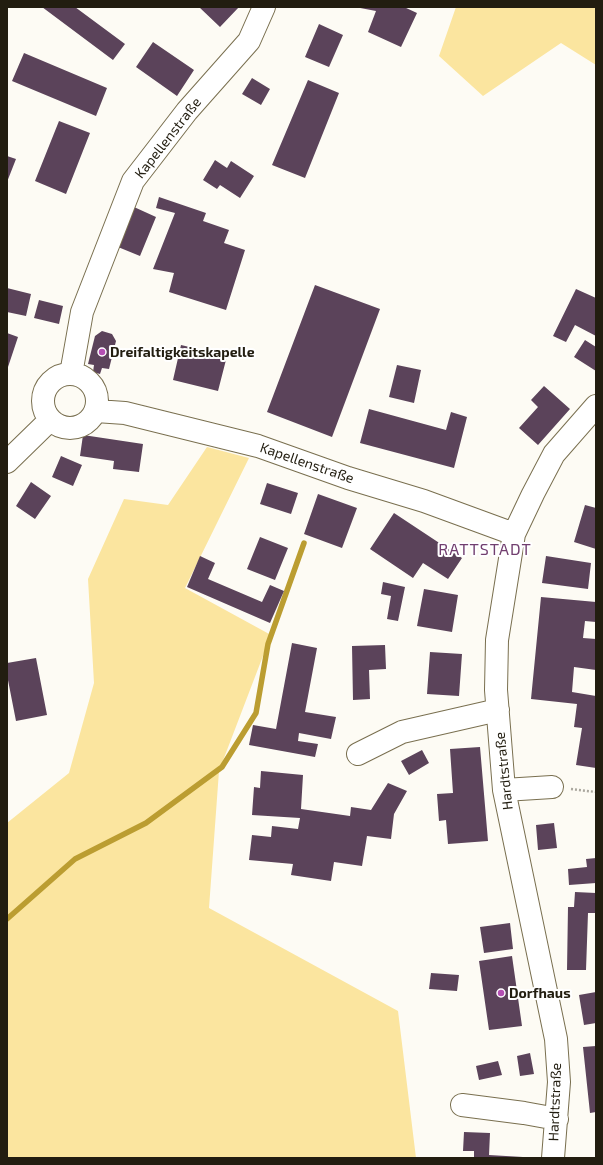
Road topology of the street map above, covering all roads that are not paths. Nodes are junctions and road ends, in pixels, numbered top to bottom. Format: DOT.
graph roads {
  1 [pos="264,7"];
  2 [pos="71,374"];
  3 [pos="596,406"];
  4 [pos="96,411"];
  5 [pos="50,420"];
  6 [pos="7,462"];
  7 [pos="514,534"];
  8 [pos="498,710"];
  9 [pos="358,754"];
  10 [pos="552,787"];
  11 [pos="504,790"];
  12 [pos="462,1105"];
  13 [pos="556,1118"];
  14 [pos="553,1158"];
  1 -- 2 [label="street, Kapellenstraße"];
  2 -- 4 [label="street"];
  2 -- 5 [label="street"];
  3 -- 7 [label="street, Hardtstraße"];
  4 -- 5 [label="street"];
  4 -- 7 [label="street, Kapellenstraße"];
  5 -- 6 [label="street"];
  7 -- 8 [label="street, Hardtstraße"];
  8 -- 9 [label="street"];
  8 -- 11 [label="street, Hardtstraße"];
  10 -- 11 [label="street"];
  11 -- 13 [label="street, Hardtstraße"];
  12 -- 13 [label="street"];
  13 -- 14 [label="street, Hardtstraße"];
}
